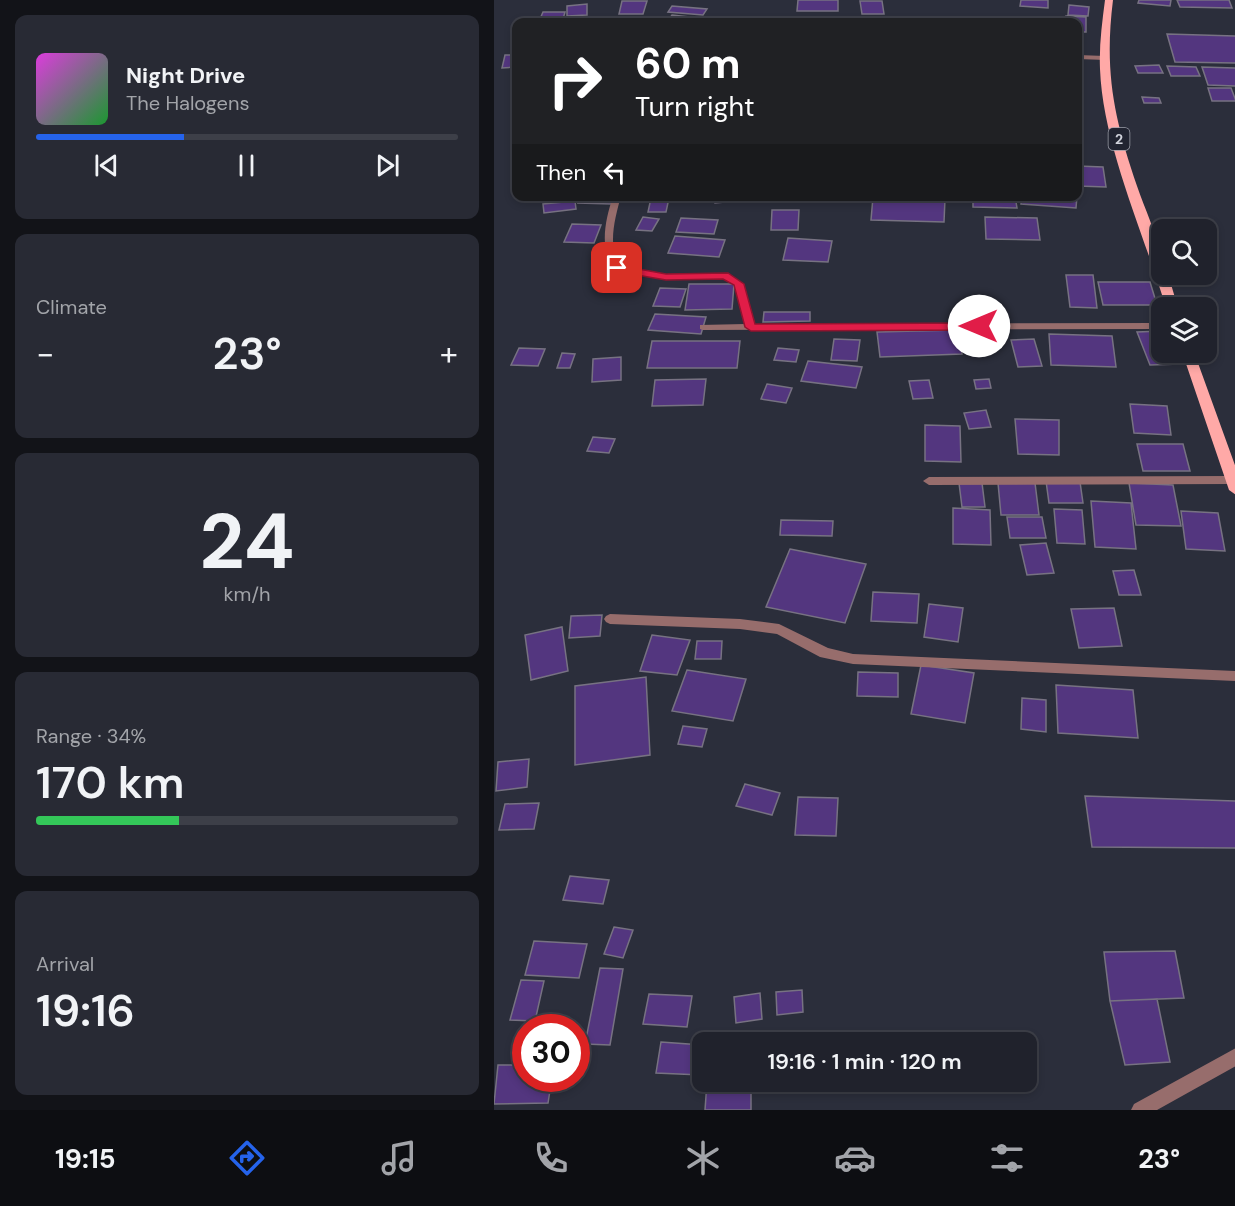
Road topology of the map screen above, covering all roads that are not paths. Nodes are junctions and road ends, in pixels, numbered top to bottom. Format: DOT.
graph roads {
  1 [pos="1109,0"];
  2 [pos="1082,57"];
  3 [pos="1105,58"];
  4 [pos="616,201"];
  5 [pos="1151,239"];
  6 [pos="1151,326"];
  7 [pos="703,327"];
  8 [pos="751,327"];
  9 [pos="1192,363"];
  10 [pos="929,481"];
  11 [pos="1234,485"];
  12 [pos="610,619"];
  13 [pos="1235,676"];
  14 [pos="1235,1056"];
  15 [pos="1140,1110"];
  1 -- 3 [label="main road, 2"];
  2 -- 3 [label="street"];
  3 -- 5 [label="main road, 2"];
  4 -- 8 [label="street"];
  6 -- 8 [label="street"];
  7 -- 8 [label="street"];
  9 -- 11 [label="main road"];
  10 -- 11 [label="street"];
  12 -- 13 [label="street"];
  14 -- 15 [label="street"];
}
